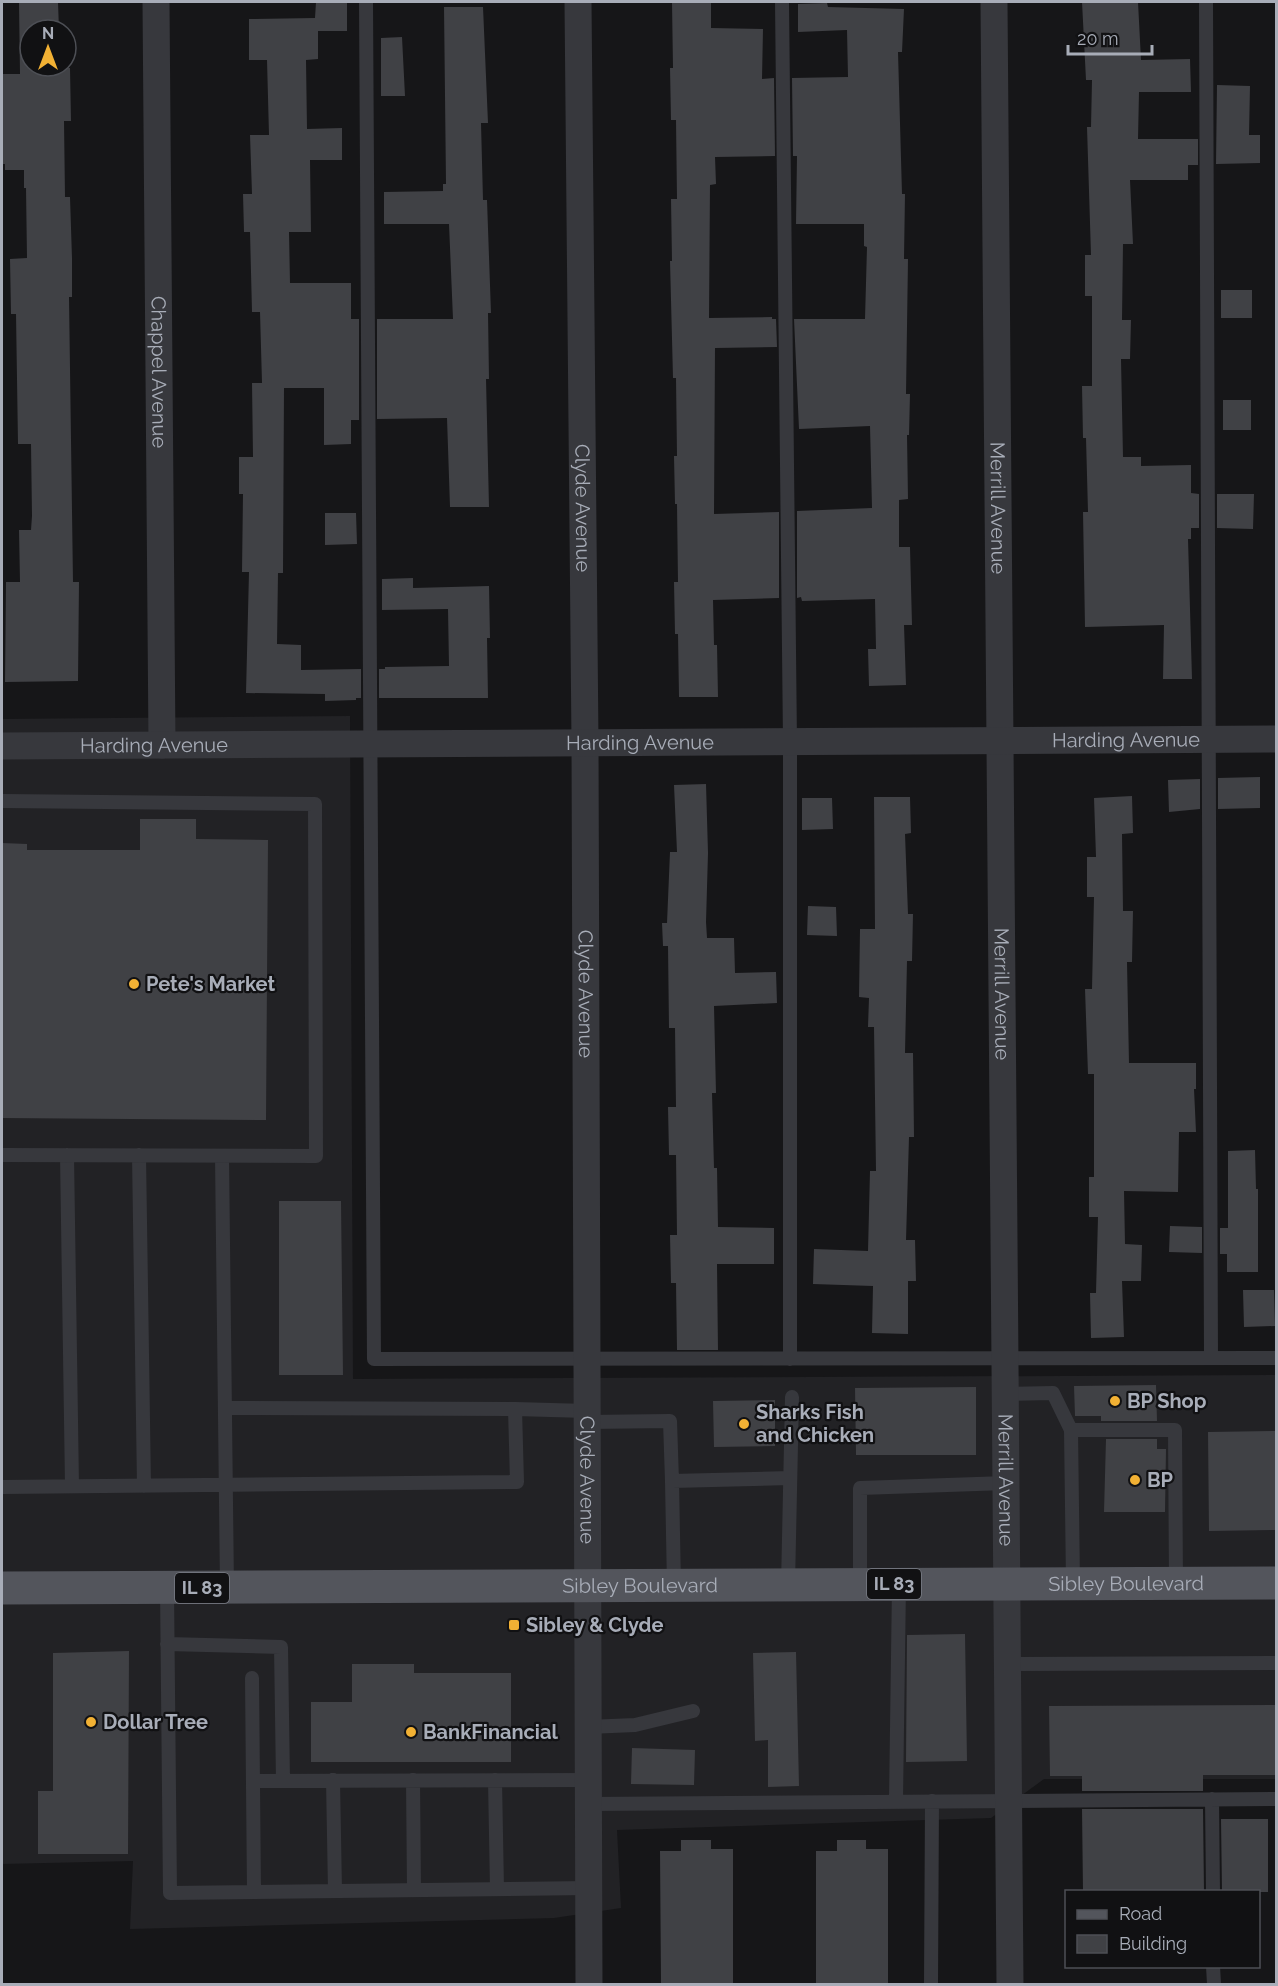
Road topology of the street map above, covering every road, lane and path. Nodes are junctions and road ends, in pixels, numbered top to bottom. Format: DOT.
graph roads {
  1 [pos="156,2"];
  2 [pos="366,2"];
  3 [pos="578,2"];
  4 [pos="782,2"];
  5 [pos="994,2"];
  6 [pos="1206,2"];
  7 [pos="1210,739"];
  8 [pos="1276,739"];
  9 [pos="1000,741"];
  10 [pos="585,742"];
  11 [pos="790,742"];
  12 [pos="371,744"];
  13 [pos="162,745"];
  14 [pos="2,746"];
  15 [pos="2,801"];
  16 [pos="2,1155"];
  17 [pos="67,1155"];
  18 [pos="139,1155"];
  19 [pos="222,1156"];
  20 [pos="1211,1358"];
  21 [pos="1276,1358"];
  22 [pos="790,1359"];
  23 [pos="1005,1359"];
  24 [pos="587,1360"];
  25 [pos="1006,1394"];
  26 [pos="792,1397"];
  27 [pos="225,1408"];
  28 [pos="515,1409"];
  29 [pos="587,1417"];
  30 [pos="1071,1430"];
  31 [pos="790,1478"];
  32 [pos="672,1481"];
  33 [pos="1006,1484"];
  34 [pos="226,1485"];
  35 [pos="72,1486"];
  36 [pos="144,1486"];
  37 [pos="2,1487"];
  38 [pos="1007,1583"];
  39 [pos="1072,1583"];
  40 [pos="1176,1583"];
  41 [pos="1276,1583"];
  42 [pos="860,1584"];
  43 [pos="899,1584"];
  44 [pos="788,1585"];
  45 [pos="674,1586"];
  46 [pos="167,1587"];
  47 [pos="227,1587"];
  48 [pos="588,1587"];
  49 [pos="2,1588"];
  50 [pos="167,1644"];
  51 [pos="1276,1663"];
  52 [pos="1008,1664"];
  53 [pos="252,1678"];
  54 [pos="693,1711"];
  55 [pos="588,1727"];
  56 [pos="333,1780"];
  57 [pos="413,1780"];
  58 [pos="495,1780"];
  59 [pos="253,1781"];
  60 [pos="283,1781"];
  61 [pos="589,1792"];
  62 [pos="1212,1799"];
  63 [pos="1276,1799"];
  64 [pos="1009,1800"];
  65 [pos="896,1801"];
  66 [pos="932,1801"];
  67 [pos="589,1888"];
  68 [pos="497,1889"];
  69 [pos="414,1890"];
  70 [pos="1213,1890"];
  71 [pos="335,1891"];
  72 [pos="254,1892"];
  73 [pos="1214,1968"];
  74 [pos="589,1984"];
  75 [pos="931,1984"];
  76 [pos="1010,1984"];
  77 [pos="1214,1984"];
  1 -- 13 [label="street, Chappel Avenue"];
  2 -- 12 [label="lane"];
  3 -- 10 [label="street, Clyde Avenue"];
  4 -- 11 [label="lane"];
  5 -- 9 [label="street, Merrill Avenue"];
  6 -- 7 [label="lane"];
  7 -- 8 [label="street, Harding Avenue"];
  7 -- 9 [label="street, Harding Avenue"];
  7 -- 20 [label="lane"];
  9 -- 11 [label="street, Harding Avenue"];
  9 -- 23 [label="street, Merrill Avenue"];
  10 -- 11 [label="street, Harding Avenue"];
  10 -- 12 [label="street, Harding Avenue"];
  10 -- 24 [label="street, Clyde Avenue"];
  11 -- 22 [label="lane"];
  12 -- 13 [label="street, Harding Avenue"];
  12 -- 24 [label="lane"];
  13 -- 14 [label="street, Harding Avenue"];
  15 -- 19 [label="lane"];
  16 -- 17 [label="lane"];
  17 -- 18 [label="lane"];
  17 -- 35 [label="lane"];
  18 -- 19 [label="lane"];
  18 -- 36 [label="lane"];
  19 -- 27 [label="lane"];
  20 -- 21 [label="lane"];
  20 -- 23 [label="lane"];
  22 -- 23 [label="lane"];
  22 -- 24 [label="lane"];
  23 -- 25 [label="street, Merrill Avenue"];
  24 -- 29 [label="street, Clyde Avenue"];
  25 -- 30 [label="lane"];
  25 -- 33 [label="street, Merrill Avenue"];
  26 -- 31 [label="lane"];
  27 -- 28 [label="lane"];
  27 -- 34 [label="lane"];
  28 -- 29 [label="lane"];
  28 -- 34 [label="lane"];
  29 -- 32 [label="lane"];
  29 -- 48 [label="street, Clyde Avenue"];
  30 -- 39 [label="lane"];
  30 -- 40 [label="lane"];
  31 -- 32 [label="lane"];
  31 -- 44 [label="lane"];
  32 -- 45 [label="lane"];
  33 -- 38 [label="street, Merrill Avenue"];
  33 -- 42 [label="lane"];
  34 -- 36 [label="lane"];
  34 -- 47 [label="lane"];
  35 -- 36 [label="lane"];
  35 -- 37 [label="lane"];
  38 -- 39 [label="main road, Sibley Boulevard / IL 83"];
  38 -- 43 [label="main road, Sibley Boulevard / IL 83"];
  38 -- 52 [label="street, Merrill Avenue"];
  39 -- 40 [label="main road, Sibley Boulevard / IL 83"];
  40 -- 41 [label="main road, Sibley Boulevard / IL 83"];
  42 -- 43 [label="main road, Sibley Boulevard / IL 83"];
  42 -- 44 [label="main road, Sibley Boulevard / IL 83"];
  43 -- 65 [label="lane"];
  44 -- 45 [label="main road, Sibley Boulevard / IL 83"];
  45 -- 48 [label="main road, Sibley Boulevard / IL 83"];
  46 -- 47 [label="main road, Sibley Boulevard / IL 83"];
  46 -- 49 [label="main road, Sibley Boulevard / IL 83"];
  46 -- 50 [label="lane"];
  47 -- 48 [label="main road, Sibley Boulevard / IL 83"];
  48 -- 55 [label="street, Clyde Avenue"];
  50 -- 60 [label="lane"];
  50 -- 72 [label="lane"];
  51 -- 52 [label="lane"];
  52 -- 64 [label="street, Merrill Avenue"];
  53 -- 59 [label="lane"];
  54 -- 55 [label="lane"];
  55 -- 61 [label="street, Clyde Avenue"];
  56 -- 57 [label="lane"];
  56 -- 60 [label="lane"];
  56 -- 71 [label="lane"];
  57 -- 58 [label="lane"];
  57 -- 69 [label="lane"];
  58 -- 61 [label="lane"];
  58 -- 68 [label="lane"];
  59 -- 60 [label="lane"];
  59 -- 72 [label="lane"];
  61 -- 65 [label="lane"];
  61 -- 67 [label="street, Clyde Avenue"];
  62 -- 63 [label="lane"];
  62 -- 64 [label="lane"];
  62 -- 70 [label="lane"];
  64 -- 66 [label="lane"];
  64 -- 76 [label="street, Merrill Avenue"];
  65 -- 66 [label="lane"];
  66 -- 75 [label="lane"];
  67 -- 68 [label="lane"];
  67 -- 74 [label="street, Clyde Avenue"];
  68 -- 69 [label="lane"];
  69 -- 71 [label="lane"];
  71 -- 72 [label="lane"];
  73 -- 77 [label="lane"];
}
